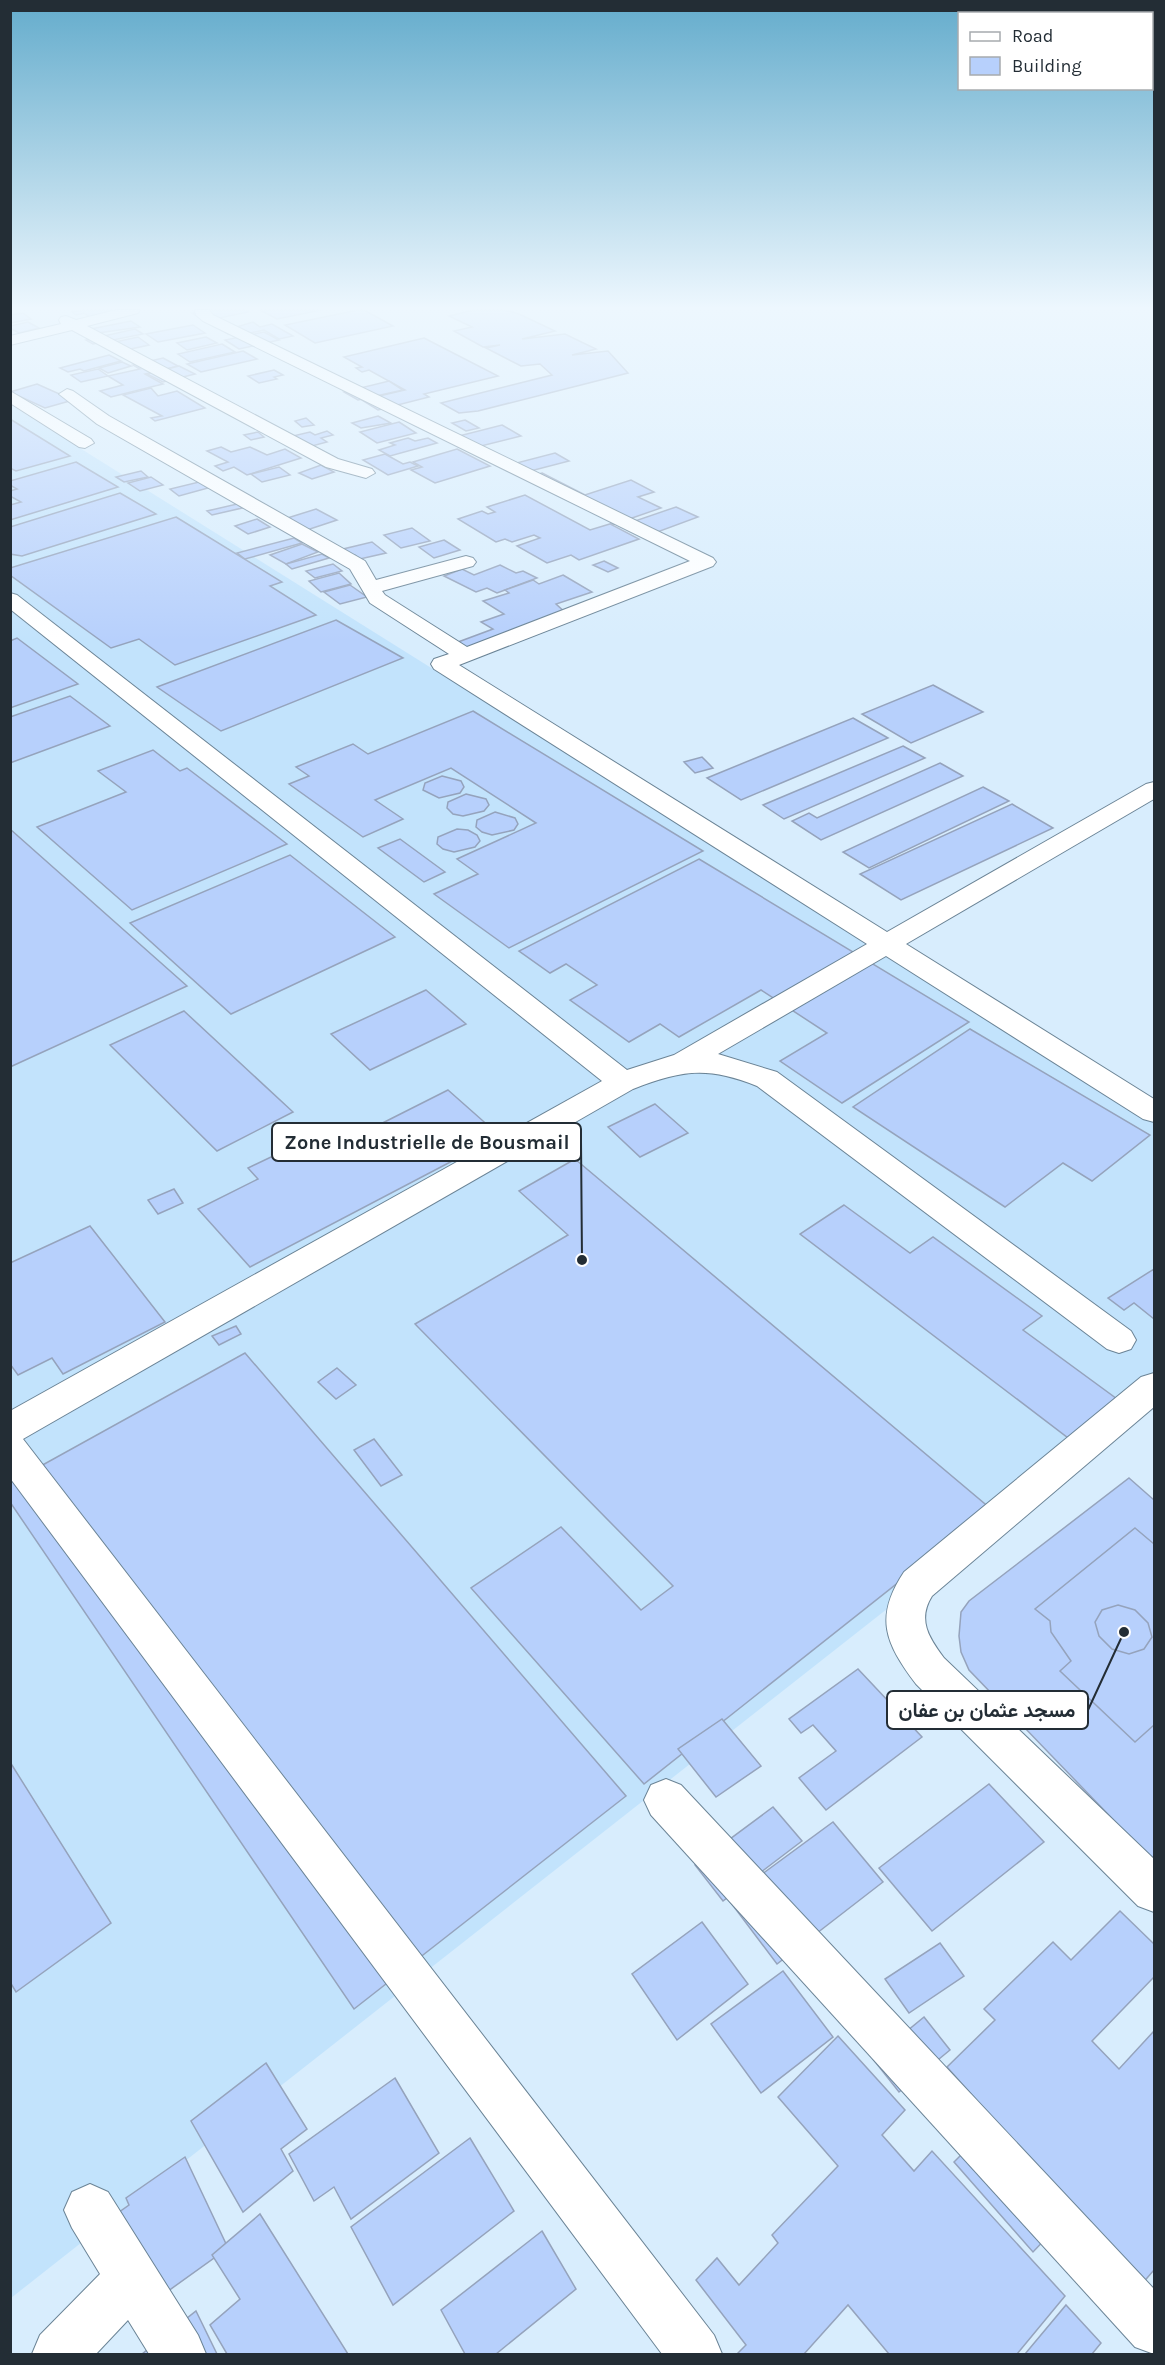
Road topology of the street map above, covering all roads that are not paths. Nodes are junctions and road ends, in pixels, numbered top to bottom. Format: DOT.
graph roads {
  1 [pos="49,420"];
  2 [pos="104,420"];
  3 [pos="251,420"];
  4 [pos="417,420"];
  5 [pos="86,443"];
  6 [pos="366,473"];
  7 [pos="466,562"];
  8 [pos="370,588"];
  9 [pos="10,599"];
  10 [pos="465,655"];
  11 [pos="1155,789"];
  12 [pos="887,943"];
  13 [pos="686,1060"];
  14 [pos="623,1082"];
  15 [pos="1155,1112"];
  16 [pos="1119,1340"];
  17 [pos="1155,1387"];
  18 [pos="10,1429"];
  19 [pos="10,1449"];
  20 [pos="666,1800"];
  21 [pos="1155,1890"];
  22 [pos="90,2210"];
  23 [pos="132,2278"];
  24 [pos="1155,2328"];
  25 [pos="59,2355"];
  26 [pos="179,2355"];
  27 [pos="695,2355"];
  1 -- 5 [label="street"];
  2 -- 8 [label="street"];
  3 -- 6 [label="street"];
  4 -- 10 [label="street"];
  7 -- 8 [label="street"];
  8 -- 10 [label="street"];
  9 -- 14 [label="street"];
  10 -- 12 [label="street"];
  11 -- 12 [label="street"];
  12 -- 13 [label="street"];
  12 -- 15 [label="street"];
  13 -- 14 [label="street"];
  13 -- 16 [label="street"];
  14 -- 18 [label="street"];
  17 -- 21 [label="street"];
  19 -- 27 [label="street"];
  20 -- 24 [label="street"];
  22 -- 23 [label="street"];
  23 -- 25 [label="street"];
  23 -- 26 [label="street"];
}
